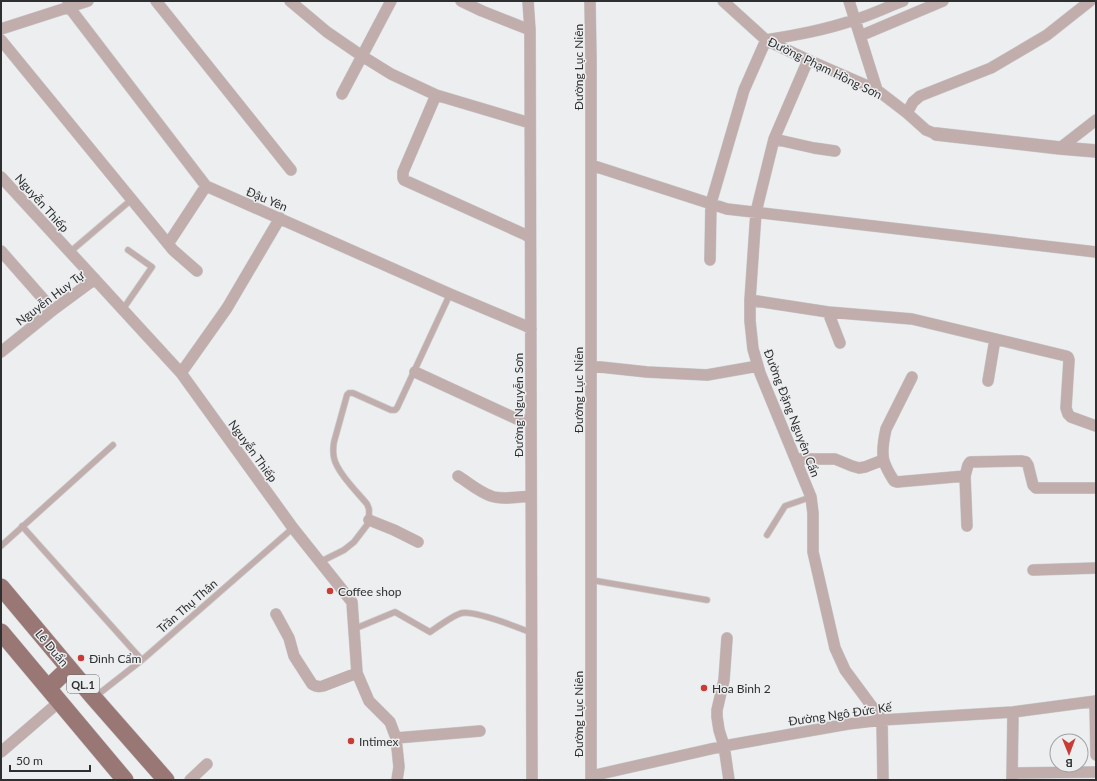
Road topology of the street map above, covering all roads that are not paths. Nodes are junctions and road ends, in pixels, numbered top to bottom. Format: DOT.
graph roads {
  1 [pos="88,1"];
  2 [pos="156,1"];
  3 [pos="290,1"];
  4 [pos="391,1"];
  5 [pos="461,1"];
  6 [pos="528,1"];
  7 [pos="590,1"];
  8 [pos="849,1"];
  9 [pos="903,1"];
  10 [pos="943,1"];
  11 [pos="1090,1"];
  12 [pos="728,3"];
  13 [pos="68,4"];
  14 [pos="855,20"];
  15 [pos="1,29"];
  16 [pos="530,30"];
  17 [pos="860,36"];
  18 [pos="1,40"];
  19 [pos="766,40"];
  20 [pos="362,56"];
  21 [pos="808,60"];
  22 [pos="876,90"];
  23 [pos="342,94"];
  24 [pos="436,95"];
  25 [pos="907,113"];
  26 [pos="1096,120"];
  27 [pos="530,122"];
  28 [pos="936,134"];
  29 [pos="774,139"];
  30 [pos="1060,148"];
  31 [pos="836,151"];
  32 [pos="1096,151"];
  33 [pos="591,165"];
  34 [pos="291,170"];
  35 [pos="1,177"];
  36 [pos="206,186"];
  37 [pos="131,200"];
  38 [pos="711,204"];
  39 [pos="756,212"];
  40 [pos="280,218"];
  41 [pos="530,238"];
  42 [pos="168,244"];
  43 [pos="1,250"];
  44 [pos="128,250"];
  45 [pos="69,252"];
  46 [pos="1096,252"];
  47 [pos="710,260"];
  48 [pos="197,271"];
  49 [pos="95,279"];
  50 [pos="450,294"];
  51 [pos="750,300"];
  52 [pos="123,309"];
  53 [pos="53,310"];
  54 [pos="828,312"];
  55 [pos="531,329"];
  56 [pos="995,339"];
  57 [pos="840,343"];
  58 [pos="1,352"];
  59 [pos="591,366"];
  60 [pos="758,366"];
  61 [pos="415,372"];
  62 [pos="181,373"];
  63 [pos="912,377"];
  64 [pos="988,381"];
  65 [pos="531,418"];
  66 [pos="1096,426"];
  67 [pos="113,445"];
  68 [pos="796,459"];
  69 [pos="884,460"];
  70 [pos="458,476"];
  71 [pos="965,476"];
  72 [pos="1096,488"];
  73 [pos="531,496"];
  74 [pos="811,497"];
  75 [pos="369,520"];
  76 [pos="22,526"];
  77 [pos="967,526"];
  78 [pos="293,528"];
  79 [pos="767,535"];
  80 [pos="418,542"];
  81 [pos="1,546"];
  82 [pos="320,562"];
  83 [pos="1096,568"];
  84 [pos="1033,570"];
  85 [pos="591,580"];
  86 [pos="1,587"];
  87 [pos="707,600"];
  88 [pos="276,614"];
  89 [pos="354,629"];
  90 [pos="1,632"];
  91 [pos="532,632"];
  92 [pos="727,638"];
  93 [pos="142,660"];
  94 [pos="69,668"];
  95 [pos="357,673"];
  96 [pos="48,688"];
  97 [pos="94,698"];
  98 [pos="1096,701"];
  99 [pos="59,702"];
  100 [pos="1013,712"];
  101 [pos="882,720"];
  102 [pos="480,731"];
  103 [pos="396,738"];
  104 [pos="724,746"];
  105 [pos="1,752"];
  106 [pos="1096,755"];
  107 [pos="207,764"];
  108 [pos="1096,772"];
  109 [pos="1012,777"];
  110 [pos="591,778"];
  111 [pos="125,780"];
  112 [pos="166,780"];
  113 [pos="190,780"];
  114 [pos="397,780"];
  115 [pos="532,780"];
  116 [pos="729,780"];
  117 [pos="883,780"];
  1 -- 13 [label="street"];
  2 -- 34 [label="street"];
  3 -- 20 [label="street"];
  4 -- 20 [label="street"];
  5 -- 16 [label="street"];
  6 -- 16 [label="street, Đường Nguyễn Sơn"];
  7 -- 33 [label="street, Đường Lục Niên"];
  8 -- 14 [label="street"];
  9 -- 14 [label="street"];
  10 -- 17 [label="street"];
  11 -- 25 [label="street"];
  12 -- 19 [label="street, Đường Phạm Hồng Sơn"];
  13 -- 15 [label="street"];
  13 -- 36 [label="street, Đậu Yên"];
  14 -- 17 [label="street"];
  14 -- 19 [label="street"];
  16 -- 27 [label="street, Đường Nguyễn Sơn"];
  17 -- 22 [label="street"];
  18 -- 37 [label="street"];
  19 -- 21 [label="street, Đường Phạm Hồng Sơn"];
  19 -- 38 [label="street"];
  20 -- 23 [label="street"];
  20 -- 24 [label="street"];
  21 -- 22 [label="street, Đường Phạm Hồng Sơn"];
  21 -- 29 [label="street, Đường Đặng Nguyên Cẩn"];
  22 -- 25 [label="street, Đường Phạm Hồng Sơn"];
  24 -- 27 [label="street"];
  24 -- 41 [label="street"];
  25 -- 28 [label="street, Đường Phạm Hồng Sơn"];
  26 -- 30 [label="street"];
  27 -- 41 [label="street, Đường Nguyễn Sơn"];
  28 -- 30 [label="street, Đường Phạm Hồng Sơn"];
  29 -- 31 [label="street"];
  29 -- 39 [label="street, Đường Đặng Nguyên Cẩn"];
  30 -- 32 [label="street, Đường Phạm Hồng Sơn"];
  33 -- 38 [label="street"];
  33 -- 59 [label="street, Đường Lục Niên"];
  35 -- 45 [label="street, Nguyễn Thiếp"];
  36 -- 40 [label="street, Đậu Yên"];
  36 -- 42 [label="street"];
  37 -- 42 [label="street"];
  37 -- 45 [label="lane"];
  38 -- 39 [label="street"];
  38 -- 47 [label="street"];
  39 -- 46 [label="street"];
  39 -- 51 [label="street, Đường Đặng Nguyên Cẩn"];
  40 -- 50 [label="street, Đậu Yên"];
  40 -- 62 [label="street"];
  41 -- 55 [label="street, Đường Nguyễn Sơn"];
  42 -- 48 [label="street"];
  43 -- 53 [label="street"];
  44 -- 52 [label="lane"];
  45 -- 49 [label="street, Nguyễn Thiếp"];
  49 -- 52 [label="street, Nguyễn Thiếp"];
  49 -- 53 [label="street, Nguyễn Huy Tự"];
  50 -- 55 [label="street, Đậu Yên"];
  50 -- 61 [label="lane"];
  51 -- 54 [label="street"];
  51 -- 60 [label="street, Đường Đặng Nguyên Cẩn"];
  52 -- 62 [label="street, Nguyễn Thiếp"];
  53 -- 58 [label="street, Nguyễn Huy Tự"];
  54 -- 56 [label="street"];
  54 -- 57 [label="street"];
  55 -- 65 [label="street, Đường Nguyễn Sơn"];
  56 -- 64 [label="street"];
  56 -- 66 [label="street"];
  59 -- 60 [label="street"];
  59 -- 85 [label="street, Đường Lục Niên"];
  60 -- 68 [label="street, Đường Đặng Nguyên Cẩn"];
  61 -- 65 [label="street"];
  61 -- 75 [label="lane"];
  62 -- 78 [label="street, Nguyễn Thiếp"];
  63 -- 69 [label="street"];
  65 -- 73 [label="street, Đường Nguyễn Sơn"];
  67 -- 76 [label="lane"];
  68 -- 69 [label="street"];
  68 -- 74 [label="street, Đường Đặng Nguyên Cẩn"];
  69 -- 71 [label="street"];
  70 -- 73 [label="street"];
  71 -- 72 [label="street"];
  71 -- 77 [label="street"];
  73 -- 91 [label="street, Đường Nguyễn Sơn"];
  74 -- 79 [label="lane"];
  74 -- 101 [label="street, Đường Đặng Nguyên Cẩn"];
  75 -- 80 [label="street"];
  75 -- 82 [label="lane"];
  76 -- 81 [label="lane"];
  76 -- 93 [label="lane"];
  78 -- 82 [label="street, Nguyễn Thiếp"];
  78 -- 93 [label="lane, Trần Thụ Thân"];
  82 -- 89 [label="street, Nguyễn Thiếp"];
  83 -- 84 [label="street"];
  85 -- 87 [label="lane"];
  85 -- 110 [label="street, Đường Lục Niên"];
  86 -- 94 [label="main road, Lê Duẩn / QL.1"];
  88 -- 95 [label="street"];
  89 -- 91 [label="lane"];
  89 -- 95 [label="street, Nguyễn Thiếp"];
  90 -- 96 [label="main road, QL.1"];
  91 -- 115 [label="street, Đường Nguyễn Sơn"];
  92 -- 104 [label="street"];
  93 -- 97 [label="lane, Trần Thụ Thân"];
  94 -- 96 [label="main road"];
  94 -- 97 [label="main road, Lê Duẩn / QL.1"];
  95 -- 103 [label="street, Nguyễn Thiếp"];
  96 -- 99 [label="main road, QL.1"];
  97 -- 112 [label="main road, Lê Duẩn / QL.1"];
  98 -- 100 [label="street, Đường Ngô Đức Kế"];
  98 -- 106 [label="street"];
  99 -- 105 [label="street"];
  99 -- 111 [label="main road, QL.1"];
  100 -- 101 [label="street, Đường Ngô Đức Kế"];
  100 -- 109 [label="street"];
  101 -- 104 [label="street, Đường Ngô Đức Kế"];
  101 -- 117 [label="street"];
  102 -- 103 [label="street"];
  103 -- 114 [label="street, Nguyễn Thiếp"];
  104 -- 110 [label="street, Đường Ngô Đức Kế"];
  104 -- 116 [label="street"];
  107 -- 113 [label="street"];
  108 -- 109 [label="street"];
}
